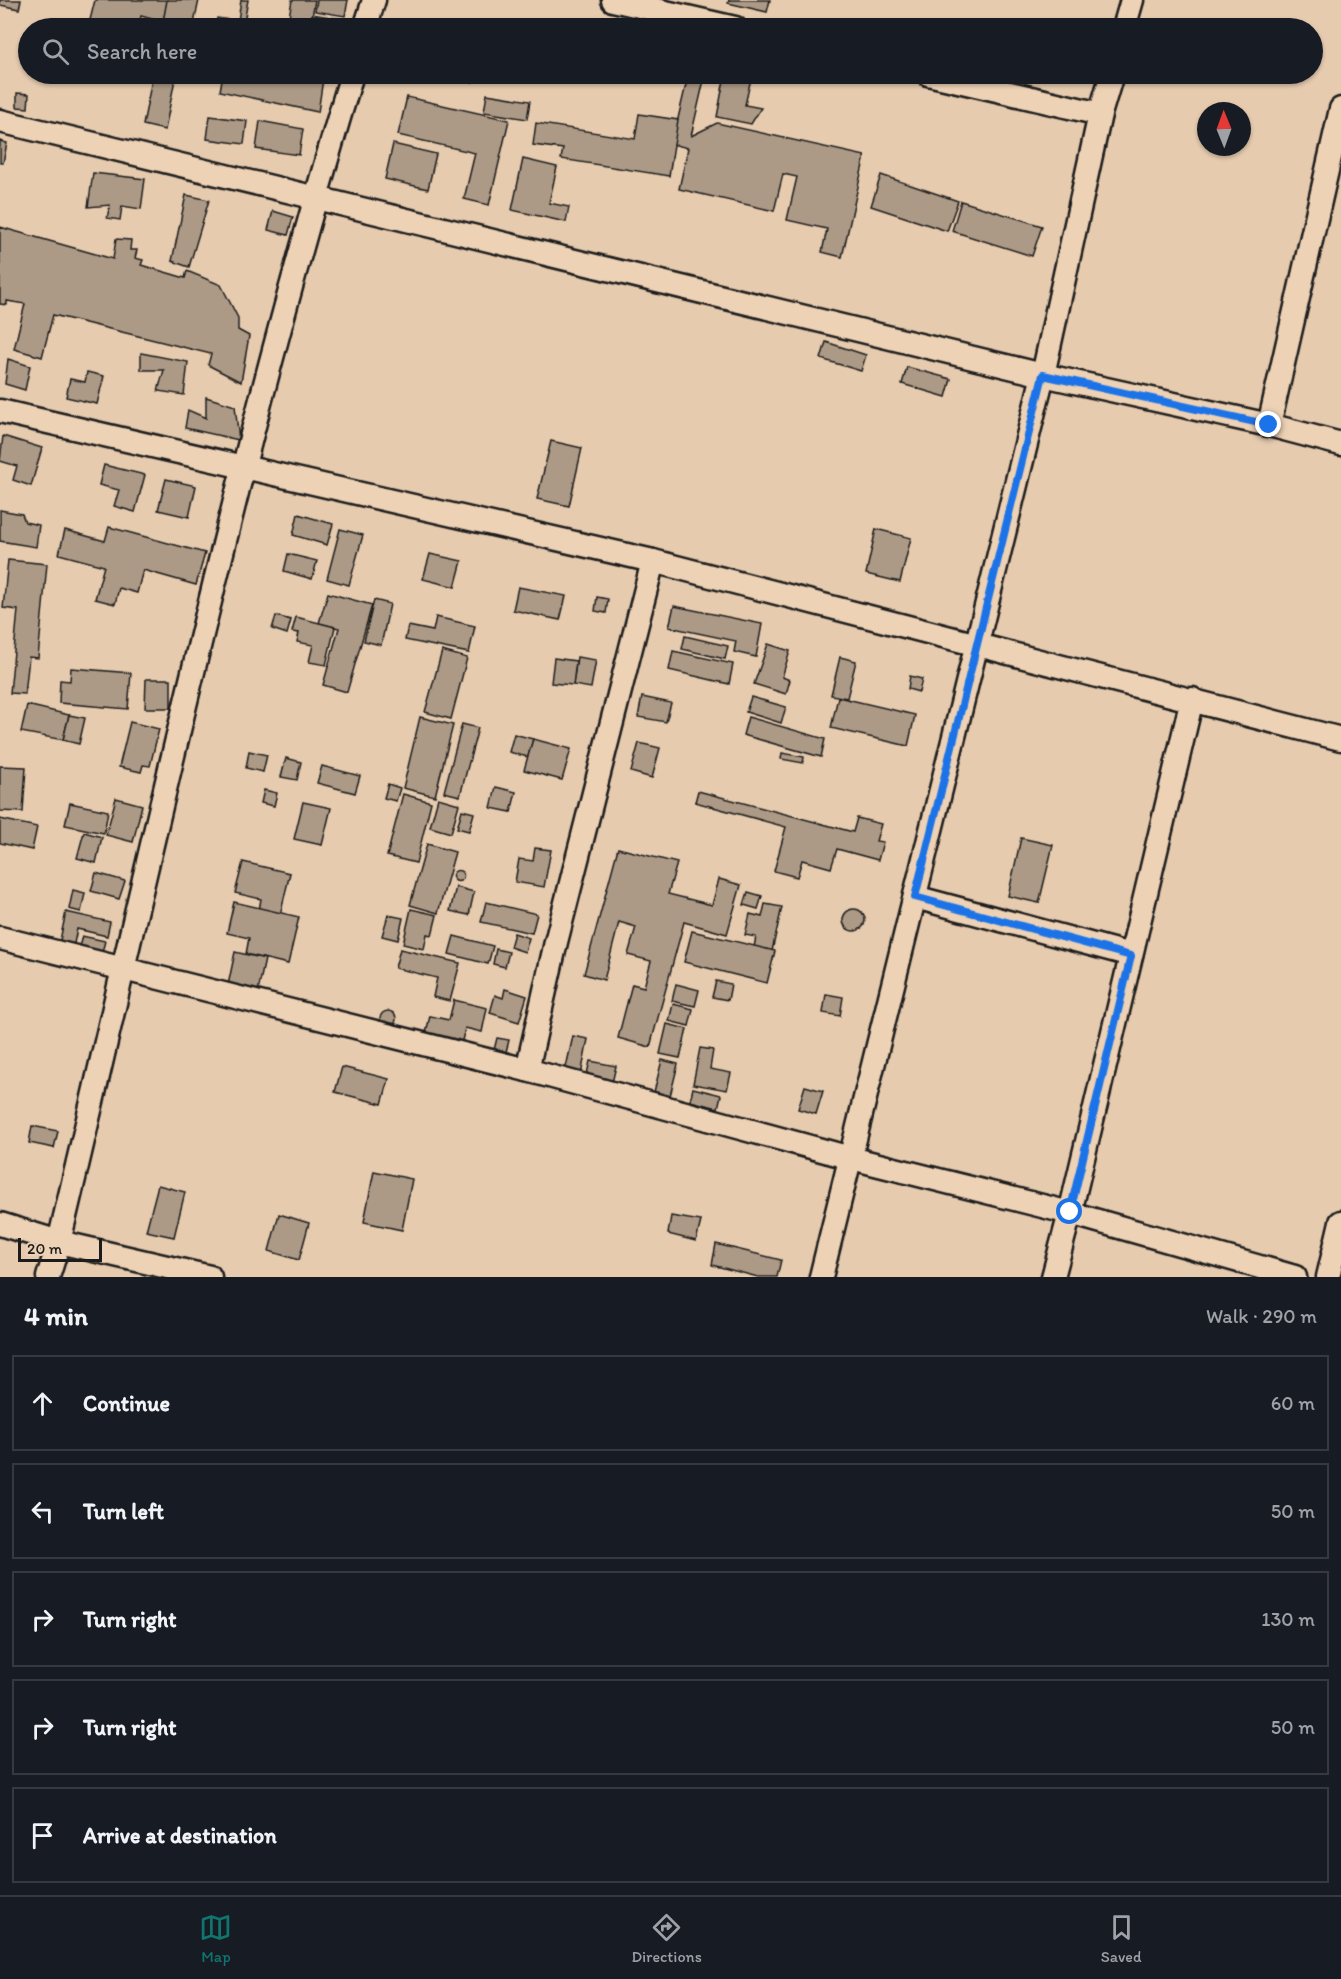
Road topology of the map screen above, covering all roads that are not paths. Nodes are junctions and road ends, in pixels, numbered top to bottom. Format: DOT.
graph roads {
  1 [pos="374,0"];
  2 [pos="614,0"];
  3 [pos="1132,0"];
  4 [pos="368,18"];
  5 [pos="692,18"];
  6 [pos="1127,18"];
  7 [pos="349,84"];
  8 [pos="971,84"];
  9 [pos="1109,84"];
  10 [pos="1341,109"];
  11 [pos="1100,114"];
  12 [pos="0,121"];
  13 [pos="314,199"];
  14 [pos="1043,375"];
  15 [pos="0,411"];
  16 [pos="1269,425"];
  17 [pos="1341,444"];
  18 [pos="243,466"];
  19 [pos="653,561"];
  20 [pos="977,645"];
  21 [pos="1192,699"];
  22 [pos="1341,739"];
  23 [pos="915,897"];
  24 [pos="0,938"];
  25 [pos="1131,956"];
  26 [pos="124,969"];
  27 [pos="527,1070"];
  28 [pos="851,1158"];
  29 [pos="1070,1212"];
  30 [pos="1341,1222"];
  31 [pos="0,1224"];
  32 [pos="59,1242"];
  33 [pos="48,1277"];
  34 [pos="210,1277"];
  35 [pos="821,1277"];
  36 [pos="1053,1277"];
  37 [pos="1295,1277"];
  38 [pos="1328,1277"];
  1 -- 4 [label="street"];
  2 -- 5 [label="street"];
  3 -- 6 [label="street"];
  7 -- 13 [label="street"];
  8 -- 11 [label="street"];
  9 -- 11 [label="street"];
  10 -- 16 [label="street"];
  11 -- 14 [label="street"];
  12 -- 13 [label="street"];
  13 -- 14 [label="street"];
  13 -- 18 [label="street"];
  14 -- 16 [label="street"];
  14 -- 20 [label="street"];
  15 -- 18 [label="street"];
  16 -- 17 [label="street"];
  18 -- 19 [label="street"];
  18 -- 26 [label="street"];
  19 -- 20 [label="street"];
  19 -- 27 [label="street"];
  20 -- 21 [label="street"];
  20 -- 23 [label="street"];
  21 -- 22 [label="street"];
  21 -- 25 [label="street"];
  23 -- 25 [label="street"];
  23 -- 28 [label="street"];
  24 -- 26 [label="street"];
  25 -- 29 [label="street"];
  26 -- 27 [label="street"];
  26 -- 32 [label="street"];
  27 -- 28 [label="street"];
  28 -- 29 [label="street"];
  28 -- 35 [label="street"];
  29 -- 36 [label="street"];
  29 -- 37 [label="street"];
  30 -- 38 [label="street"];
  31 -- 32 [label="street"];
  32 -- 33 [label="street"];
  32 -- 34 [label="street"];
}
